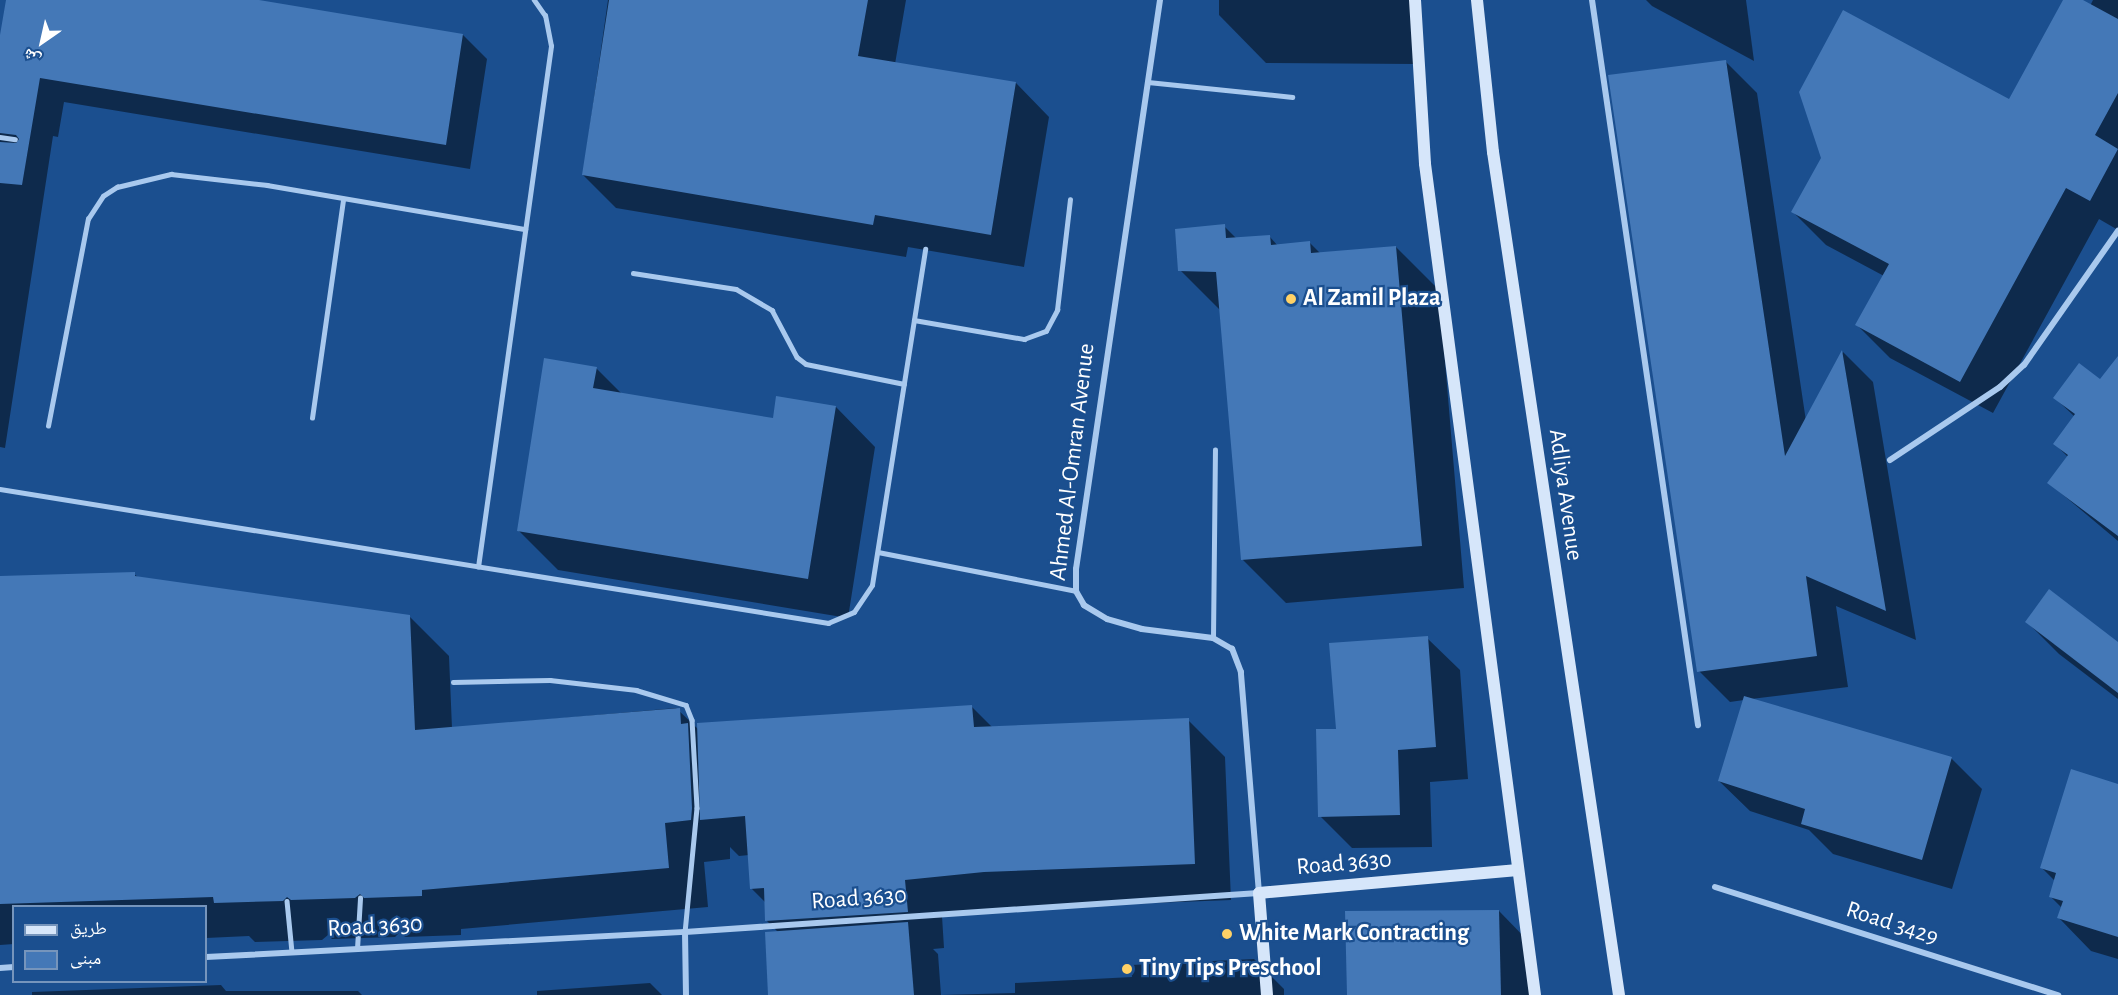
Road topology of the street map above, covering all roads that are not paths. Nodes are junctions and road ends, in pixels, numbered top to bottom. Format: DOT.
graph roads {
  1 [pos="534,0"];
  2 [pos="1160,0"];
  3 [pos="1415,0"];
  4 [pos="1477,0"];
  5 [pos="1592,0"];
  6 [pos="1148,82"];
  7 [pos="1292,97"];
  8 [pos="0,137"];
  9 [pos="15,139"];
  10 [pos="343,199"];
  11 [pos="1070,200"];
  12 [pos="525,229"];
  13 [pos="2118,231"];
  14 [pos="925,249"];
  15 [pos="633,273"];
  16 [pos="914,320"];
  17 [pos="904,384"];
  18 [pos="312,417"];
  19 [pos="48,426"];
  20 [pos="1215,450"];
  21 [pos="1890,460"];
  22 [pos="0,489"];
  23 [pos="878,552"];
  24 [pos="478,567"];
  25 [pos="1076,591"];
  26 [pos="1213,638"];
  27 [pos="453,682"];
  28 [pos="1698,725"];
  29 [pos="1515,870"];
  30 [pos="1715,887"];
  31 [pos="1260,893"];
  32 [pos="360,898"];
  33 [pos="287,901"];
  34 [pos="685,932"];
  35 [pos="357,949"];
  36 [pos="292,952"];
  37 [pos="207,957"];
  38 [pos="686,995"];
  39 [pos="1267,995"];
  40 [pos="1535,995"];
  41 [pos="1619,995"];
  42 [pos="2058,995"];
  1 -- 12 [label="lane"];
  2 -- 6 [label="street, Ahmed Al-Omran Avenue"];
  3 -- 29 [label="main road"];
  4 -- 41 [label="main road, Adliya Avenue"];
  5 -- 28 [label="street"];
  6 -- 7 [label="lane"];
  6 -- 25 [label="street, Ahmed Al-Omran Avenue"];
  8 -- 9 [label="lane"];
  10 -- 12 [label="lane"];
  10 -- 18 [label="lane"];
  10 -- 19 [label="lane"];
  11 -- 16 [label="lane"];
  12 -- 24 [label="lane"];
  13 -- 21 [label="street"];
  14 -- 16 [label="lane"];
  15 -- 17 [label="lane"];
  16 -- 17 [label="lane"];
  17 -- 23 [label="lane"];
  20 -- 26 [label="lane"];
  22 -- 24 [label="lane"];
  23 -- 24 [label="lane"];
  23 -- 25 [label="lane"];
  25 -- 26 [label="street, Ahmed Al-Omran Avenue"];
  26 -- 31 [label="street"];
  27 -- 34 [label="lane"];
  29 -- 31 [label="main road, Road 3630"];
  29 -- 40 [label="main road"];
  30 -- 42 [label="street, Road 3429"];
  31 -- 34 [label="street, Road 3630"];
  31 -- 39 [label="main road"];
  32 -- 35 [label="lane"];
  33 -- 36 [label="lane"];
  34 -- 35 [label="street, Road 3630"];
  34 -- 38 [label="street"];
  35 -- 36 [label="street, Road 3630"];
  36 -- 37 [label="street, Road 3630"];
}
